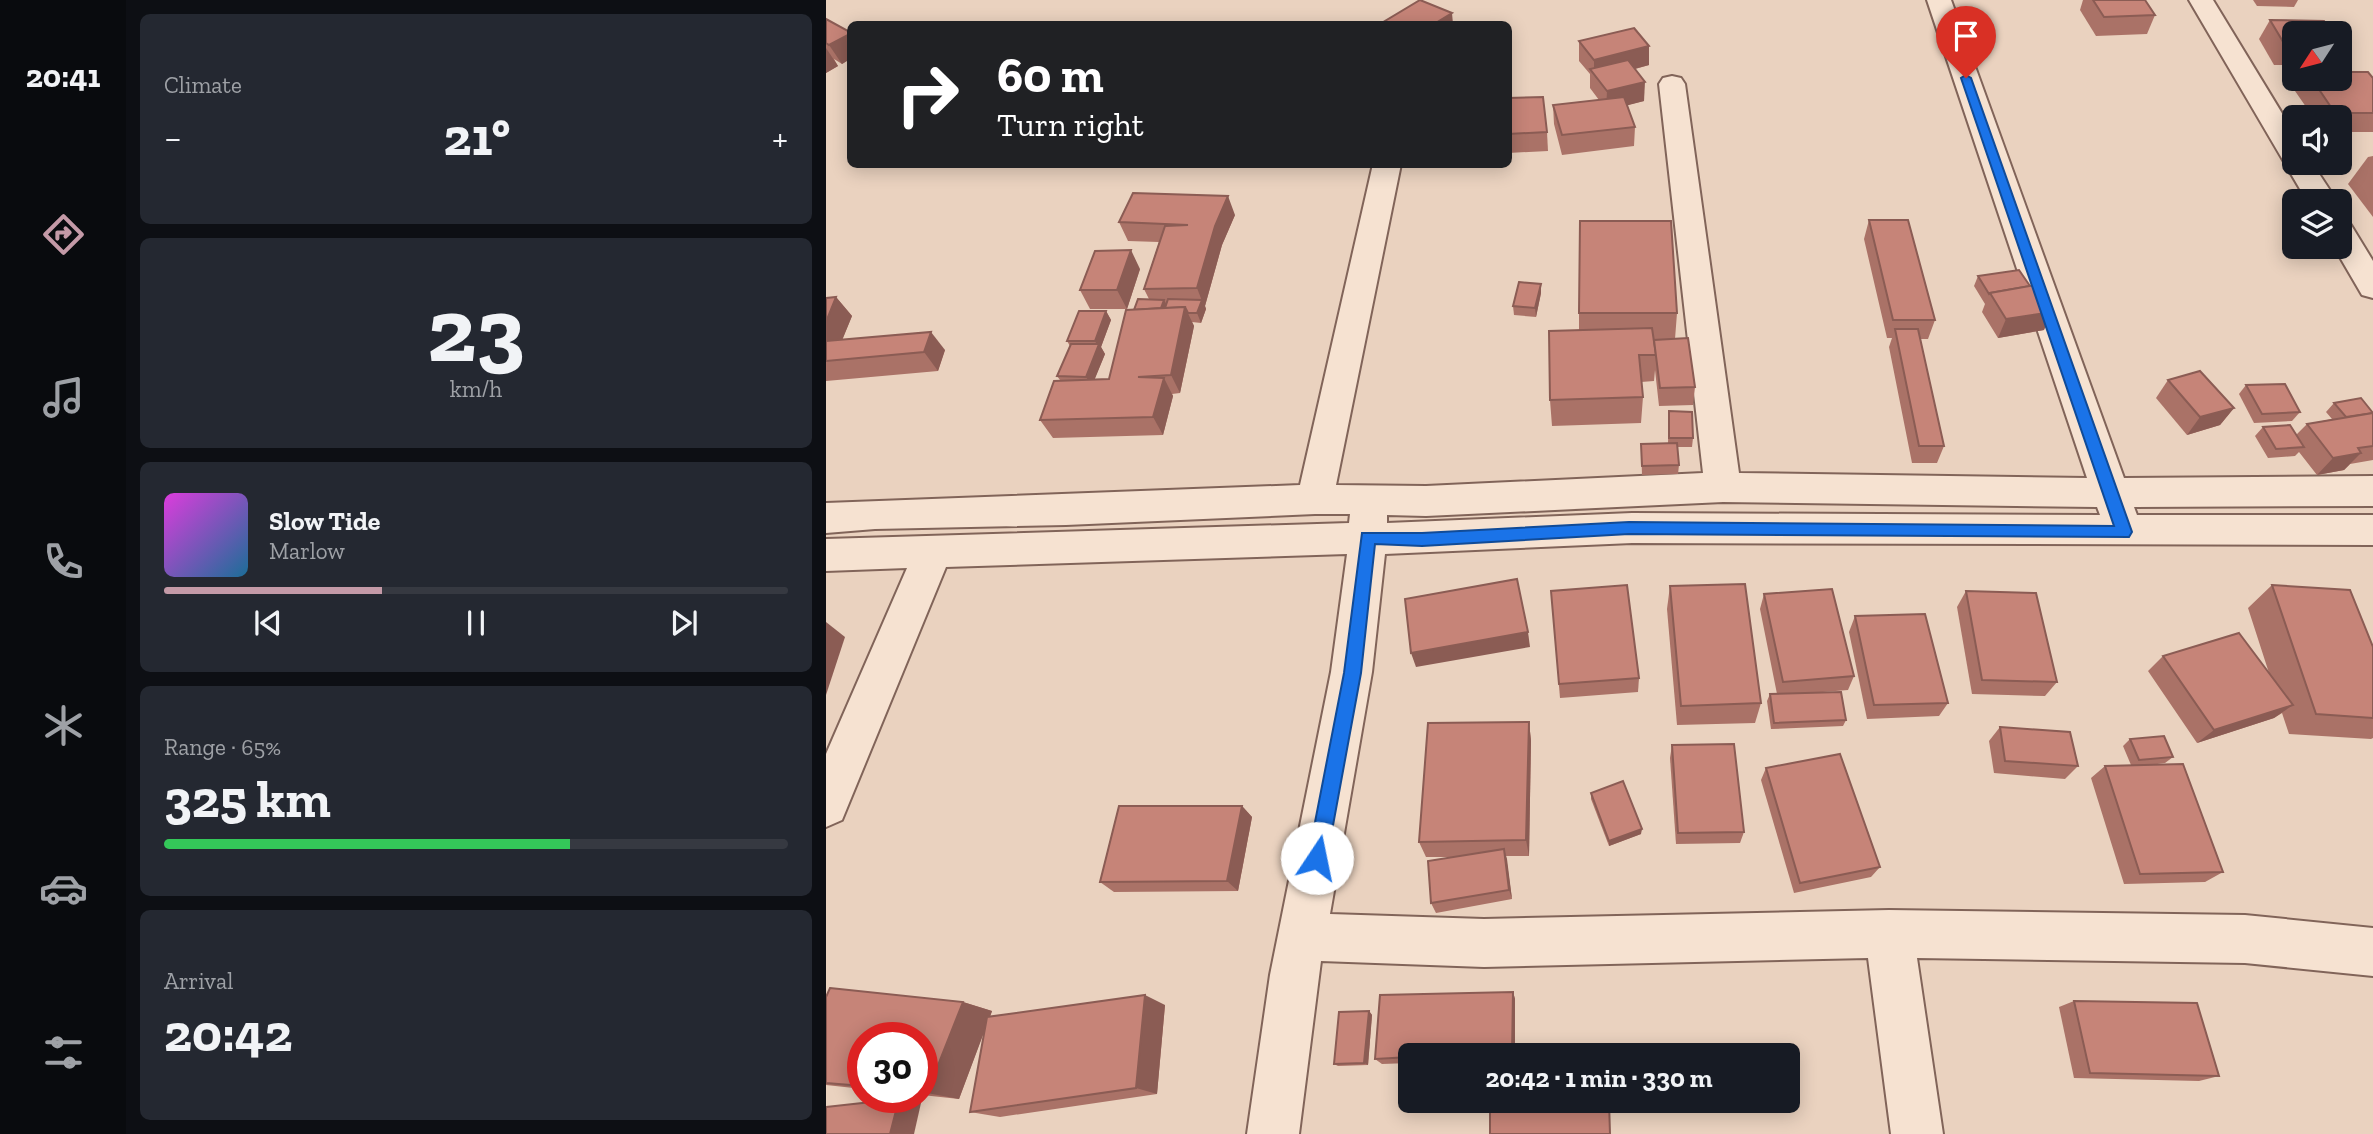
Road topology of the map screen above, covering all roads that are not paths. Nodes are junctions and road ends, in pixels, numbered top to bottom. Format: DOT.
graph roads {
  1 [pos="1939,0"];
  2 [pos="2201,0"];
  3 [pos="1672,84"];
  4 [pos="2282,136"];
  5 [pos="1386,168"];
  6 [pos="2352,252"];
  7 [pos="2373,287"];
  8 [pos="1723,487"];
  9 [pos="2373,491"];
  10 [pos="2110,494"];
  11 [pos="1315,499"];
  12 [pos="826,518"];
  13 [pos="1369,518"];
  14 [pos="2373,530"];
  15 [pos="2124,532"];
  16 [pos="934,551"];
  17 [pos="826,555"];
  18 [pos="826,805"];
  19 [pos="1889,934"];
  20 [pos="1302,937"];
  21 [pos="2373,953"];
  22 [pos="1273,1134"];
  23 [pos="1917,1134"];
  1 -- 10 [label="street"];
  2 -- 4 [label="street"];
  3 -- 8 [label="street"];
  5 -- 11 [label="street"];
  6 -- 7 [label="street"];
  8 -- 10 [label="street"];
  8 -- 13 [label="street"];
  9 -- 10 [label="street"];
  10 -- 15 [label="street"];
  11 -- 12 [label="street"];
  11 -- 13 [label="street"];
  13 -- 15 [label="street"];
  13 -- 16 [label="street"];
  13 -- 20 [label="street"];
  14 -- 15 [label="street"];
  16 -- 17 [label="street"];
  16 -- 18 [label="street"];
  19 -- 20 [label="street"];
  19 -- 21 [label="street"];
  19 -- 23 [label="street"];
  20 -- 22 [label="street"];
}
